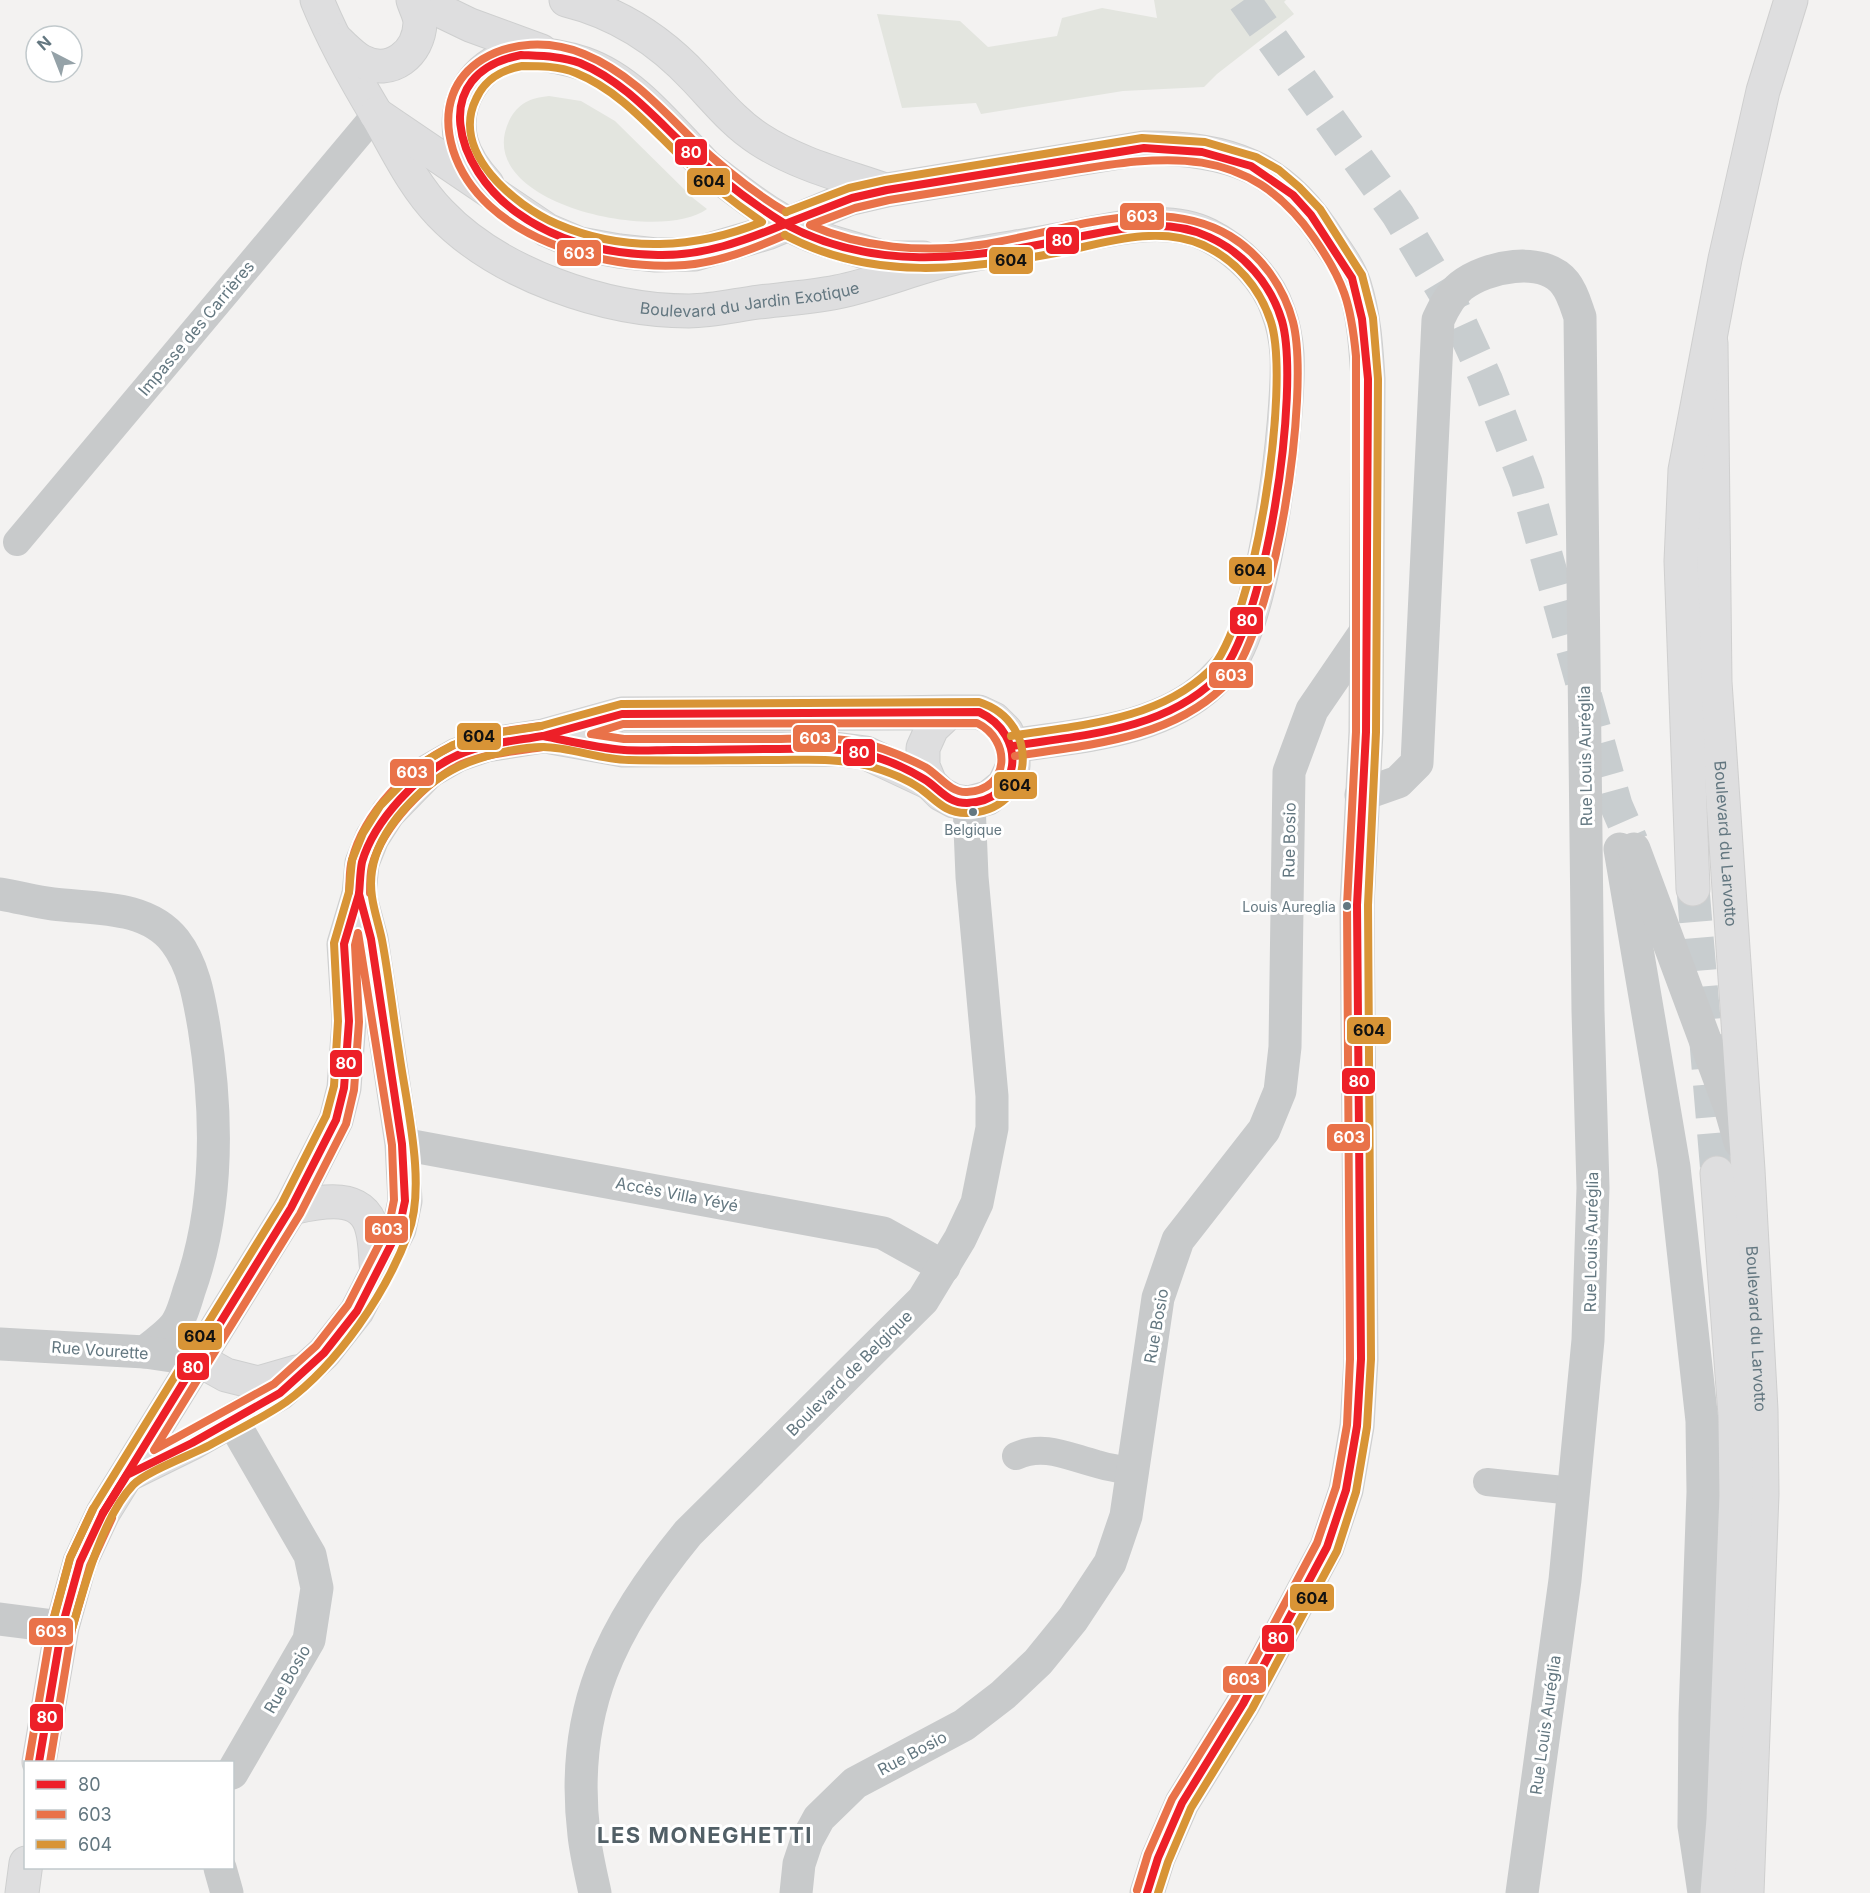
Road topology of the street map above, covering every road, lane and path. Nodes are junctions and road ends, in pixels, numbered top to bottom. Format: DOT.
graph roads {
  1 [pos="317,0"];
  2 [pos="412,0"];
  3 [pos="418,0"];
  4 [pos="566,0"];
  5 [pos="1791,0"];
  6 [pos="332,37"];
  7 [pos="557,57"];
  8 [pos="376,114"];
  9 [pos="887,190"];
  10 [pos="498,197"];
  11 [pos="955,258"];
  12 [pos="1711,343"];
  13 [pos="17,542"];
  14 [pos="1366,631"];
  15 [pos="949,712"];
  16 [pos="543,736"];
  17 [pos="1012,746"];
  18 [pos="930,783"];
  19 [pos="1361,795"];
  20 [pos="969,803"];
  21 [pos="1693,889"];
  22 [pos="0,894"];
  23 [pos="359,894"];
  24 [pos="402,1143"];
  25 [pos="1732,1172"];
  26 [pos="291,1208"];
  27 [pos="944,1268"];
  28 [pos="197,1269"];
  29 [pos="377,1272"];
  30 [pos="215,1330"];
  31 [pos="0,1344"];
  32 [pos="145,1352"];
  33 [pos="199,1360"];
  34 [pos="306,1369"];
  35 [pos="232,1420"];
  36 [pos="1016,1456"];
  37 [pos="1134,1472"];
  38 [pos="127,1475"];
  39 [pos="1487,1482"];
  40 [pos="1573,1491"];
  41 [pos="0,1619"];
  42 [pos="63,1627"];
  43 [pos="39,1761"];
  44 [pos="234,1770"];
  45 [pos="25,1869"];
  46 [pos="220,1869"];
  47 [pos="22,1893"];
  48 [pos="227,1893"];
  49 [pos="595,1893"];
  50 [pos="796,1893"];
  51 [pos="1147,1893"];
  52 [pos="1522,1893"];
  53 [pos="1704,1893"];
  54 [pos="1717,1893"];
  55 [pos="1747,1893"];
  1 -- 6 [label="main road, Boulevard du Jardin Exotique"];
  2 -- 6 [label="main road"];
  3 -- 7 [label="main road"];
  4 -- 9 [label="main road"];
  5 -- 12 [label="main road"];
  6 -- 8 [label="main road, Boulevard du Jardin Exotique"];
  7 -- 10 [label="main road"];
  7 -- 11 [label="main road, bridge"];
  8 -- 10 [label="main road"];
  8 -- 11 [label="main road, Boulevard du Jardin Exotique"];
  8 -- 13 [label="lane, Impasse des Carrières"];
  9 -- 10 [label="main road"];
  9 -- 14 [label="main road"];
  11 -- 17 [label="main road, Boulevard du Jardin Exotique"];
  12 -- 21 [label="main road, Boulevard du Larvotto"];
  12 -- 25 [label="main road, Boulevard du Larvotto"];
  14 -- 19 [label="main road"];
  14 -- 37 [label="street, Rue Bosio"];
  15 -- 16 [label="main road"];
  15 -- 17 [label="main road"];
  15 -- 18 [label="main road"];
  16 -- 18 [label="main road"];
  16 -- 23 [label="main road"];
  17 -- 20 [label="main road"];
  18 -- 20 [label="main road"];
  19 -- 40 [label="street, Rue Louis Auréglia"];
  19 -- 51 [label="main road"];
  20 -- 27 [label="street, Boulevard de Belgique"];
  22 -- 28 [label="street"];
  23 -- 24 [label="main road"];
  23 -- 26 [label="main road"];
  24 -- 27 [label="street, Accès Villa Yéyé"];
  24 -- 29 [label="main road"];
  25 -- 53 [label="street"];
  25 -- 54 [label="main road, Boulevard du Larvotto"];
  25 -- 55 [label="main road, Boulevard du Larvotto"];
  26 -- 29 [label="main road"];
  26 -- 30 [label="main road"];
  27 -- 49 [label="street, Boulevard de Belgique"];
  28 -- 30 [label="street"];
  28 -- 32 [label="street"];
  29 -- 34 [label="main road"];
  30 -- 33 [label="main road"];
  31 -- 32 [label="street, Rue Vourette"];
  32 -- 33 [label="street, Rue Vourette"];
  33 -- 34 [label="main road"];
  33 -- 35 [label="main road"];
  33 -- 38 [label="main road"];
  34 -- 35 [label="main road"];
  35 -- 38 [label="main road"];
  35 -- 44 [label="street, Rue Bosio"];
  36 -- 37 [label="lane"];
  37 -- 50 [label="street, Rue Bosio"];
  38 -- 42 [label="main road"];
  39 -- 40 [label="lane"];
  40 -- 52 [label="street, Rue Louis Auréglia"];
  41 -- 42 [label="street"];
  42 -- 43 [label="main road"];
  45 -- 47 [label="main road"];
  46 -- 48 [label="street"];
}
